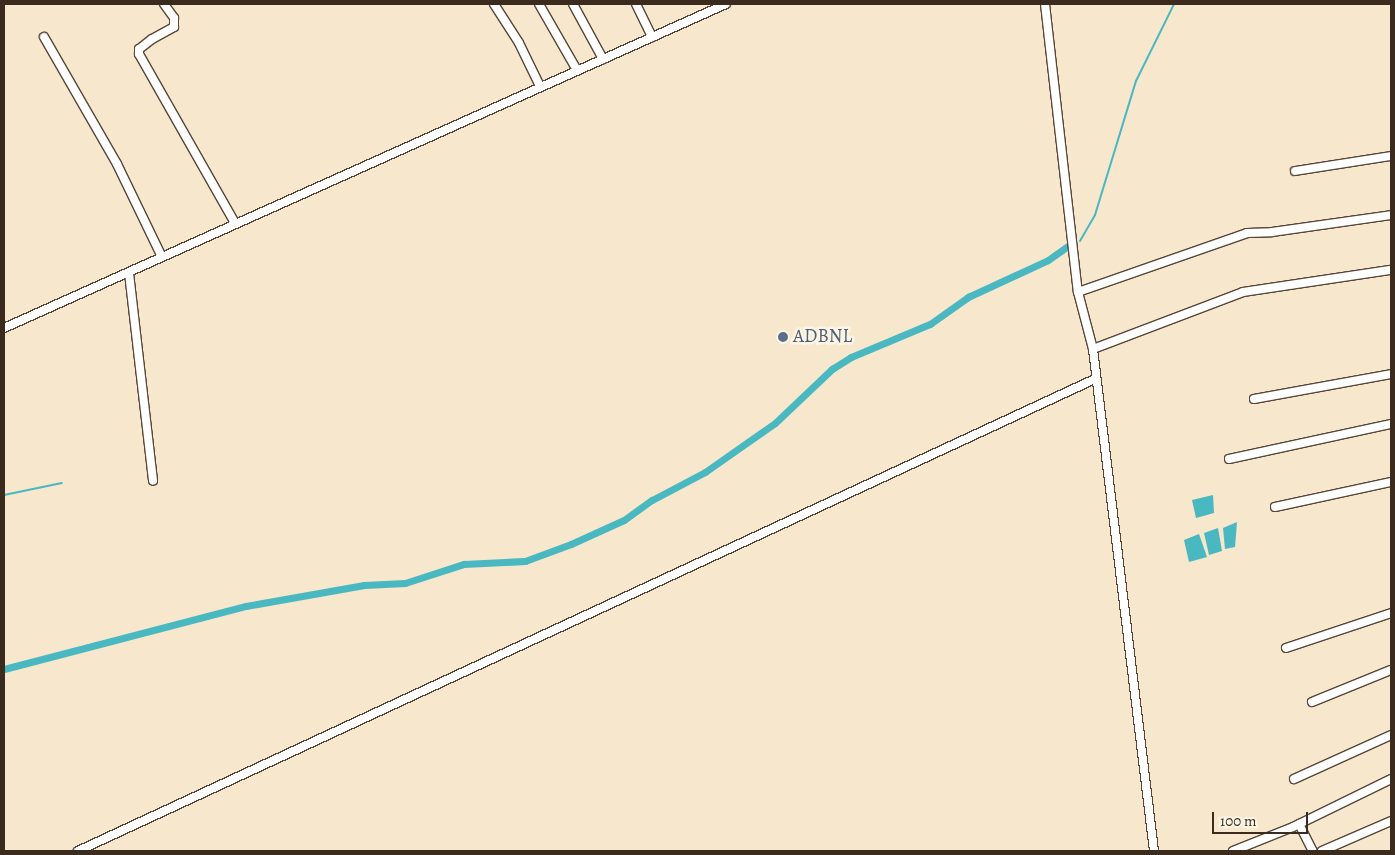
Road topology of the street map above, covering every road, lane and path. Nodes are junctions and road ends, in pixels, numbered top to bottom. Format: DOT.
graph roads {
  1 [pos="164,4"];
  2 [pos="494,4"];
  3 [pos="539,4"];
  4 [pos="573,4"];
  5 [pos="636,4"];
  6 [pos="726,4"];
  7 [pos="1045,4"];
  8 [pos="44,36"];
  9 [pos="652,37"];
  10 [pos="603,58"];
  11 [pos="577,70"];
  12 [pos="540,86"];
  13 [pos="1391,156"];
  14 [pos="1296,171"];
  15 [pos="1391,215"];
  16 [pos="235,223"];
  17 [pos="162,257"];
  18 [pos="1391,270"];
  19 [pos="129,272"];
  20 [pos="1078,292"];
  21 [pos="4,328"];
  22 [pos="1093,349"];
  23 [pos="1391,374"];
  24 [pos="1095,379"];
  25 [pos="1254,399"];
  26 [pos="1391,424"];
  27 [pos="1229,458"];
  28 [pos="153,481"];
  29 [pos="1391,482"];
  30 [pos="1275,507"];
  31 [pos="1391,613"];
  32 [pos="1286,648"];
  33 [pos="1391,670"];
  34 [pos="1312,702"];
  35 [pos="1391,735"];
  36 [pos="1294,779"];
  37 [pos="1391,779"];
  38 [pos="1391,821"];
  39 [pos="1300,824"];
  40 [pos="78,851"];
  41 [pos="1154,851"];
  42 [pos="1233,851"];
  43 [pos="1313,851"];
  44 [pos="1322,851"];
  1 -- 16 [label="street"];
  2 -- 12 [label="street"];
  3 -- 11 [label="street"];
  4 -- 10 [label="street"];
  5 -- 9 [label="street"];
  6 -- 9 [label="street"];
  7 -- 20 [label="street"];
  8 -- 17 [label="street"];
  9 -- 10 [label="street"];
  10 -- 11 [label="street"];
  11 -- 12 [label="street"];
  12 -- 16 [label="street"];
  13 -- 14 [label="street"];
  15 -- 20 [label="street"];
  16 -- 17 [label="street"];
  17 -- 19 [label="street"];
  18 -- 22 [label="street"];
  19 -- 21 [label="street"];
  19 -- 28 [label="street"];
  20 -- 22 [label="street"];
  22 -- 24 [label="street"];
  23 -- 25 [label="street"];
  24 -- 40 [label="street"];
  24 -- 41 [label="street"];
  26 -- 27 [label="street"];
  29 -- 30 [label="street"];
  31 -- 32 [label="street"];
  33 -- 34 [label="street"];
  35 -- 36 [label="street"];
  37 -- 39 [label="street"];
  38 -- 44 [label="street"];
  39 -- 42 [label="street"];
  39 -- 43 [label="street"];
}
